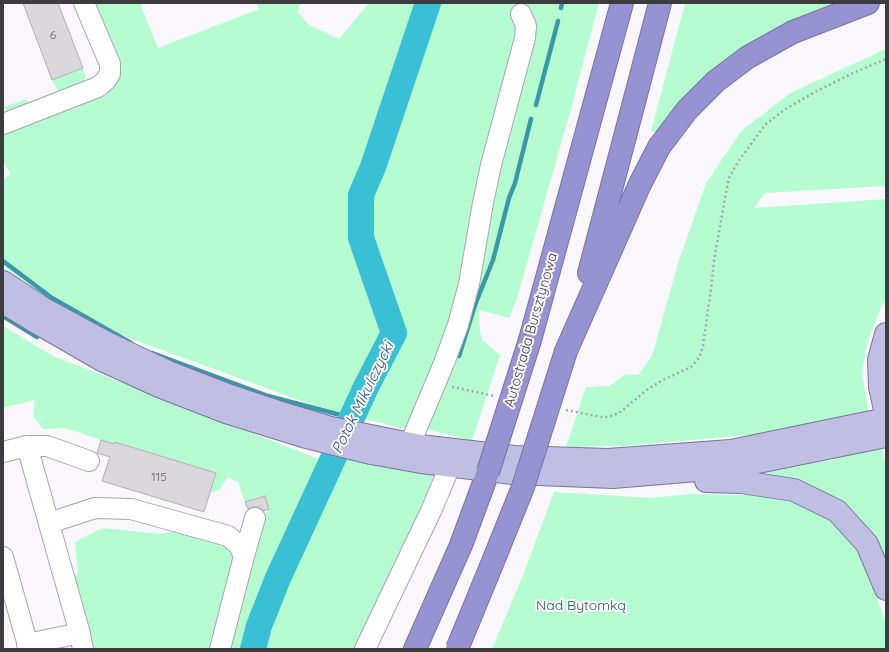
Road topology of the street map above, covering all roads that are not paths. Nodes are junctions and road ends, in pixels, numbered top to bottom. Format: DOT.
graph roads {
  1 [pos="84,3"];
  2 [pos="622,3"];
  3 [pos="660,3"];
  4 [pos="868,3"];
  5 [pos="521,14"];
  6 [pos="3,124"];
  7 [pos="3,282"];
  8 [pos="3,302"];
  9 [pos="886,334"];
  10 [pos="566,351"];
  11 [pos="886,414"];
  12 [pos="886,419"];
  13 [pos="306,428"];
  14 [pos="886,436"];
  15 [pos="410,444"];
  16 [pos="374,445"];
  17 [pos="27,446"];
  18 [pos="3,452"];
  19 [pos="89,460"];
  20 [pos="450,466"];
  21 [pos="613,477"];
  22 [pos="255,518"];
  23 [pos="49,523"];
  24 [pos="244,556"];
  25 [pos="3,557"];
  26 [pos="886,589"];
  27 [pos="82,641"];
  28 [pos="28,647"];
  29 [pos="220,649"];
  30 [pos="365,649"];
  31 [pos="415,649"];
  32 [pos="457,649"];
  1 -- 6 [label="lane"];
  2 -- 31 [label="highway, Autostrada Bursztynowa, bridge"];
  3 -- 10 [label="highway"];
  4 -- 10 [label="highway"];
  5 -- 15 [label="lane"];
  7 -- 13 [label="main road"];
  8 -- 13 [label="main road"];
  9 -- 11 [label="main road"];
  10 -- 32 [label="highway, bridge"];
  12 -- 15 [label="main road"];
  13 -- 16 [label="main road"];
  14 -- 21 [label="main road"];
  15 -- 16 [label="main road"];
  16 -- 20 [label="main road"];
  17 -- 18 [label="lane"];
  17 -- 19 [label="lane"];
  17 -- 23 [label="lane"];
  20 -- 21 [label="main road"];
  20 -- 30 [label="lane"];
  21 -- 26 [label="main road"];
  22 -- 24 [label="lane"];
  23 -- 24 [label="lane"];
  23 -- 27 [label="lane"];
  24 -- 29 [label="lane"];
  25 -- 28 [label="lane"];
  27 -- 28 [label="lane"];
}
